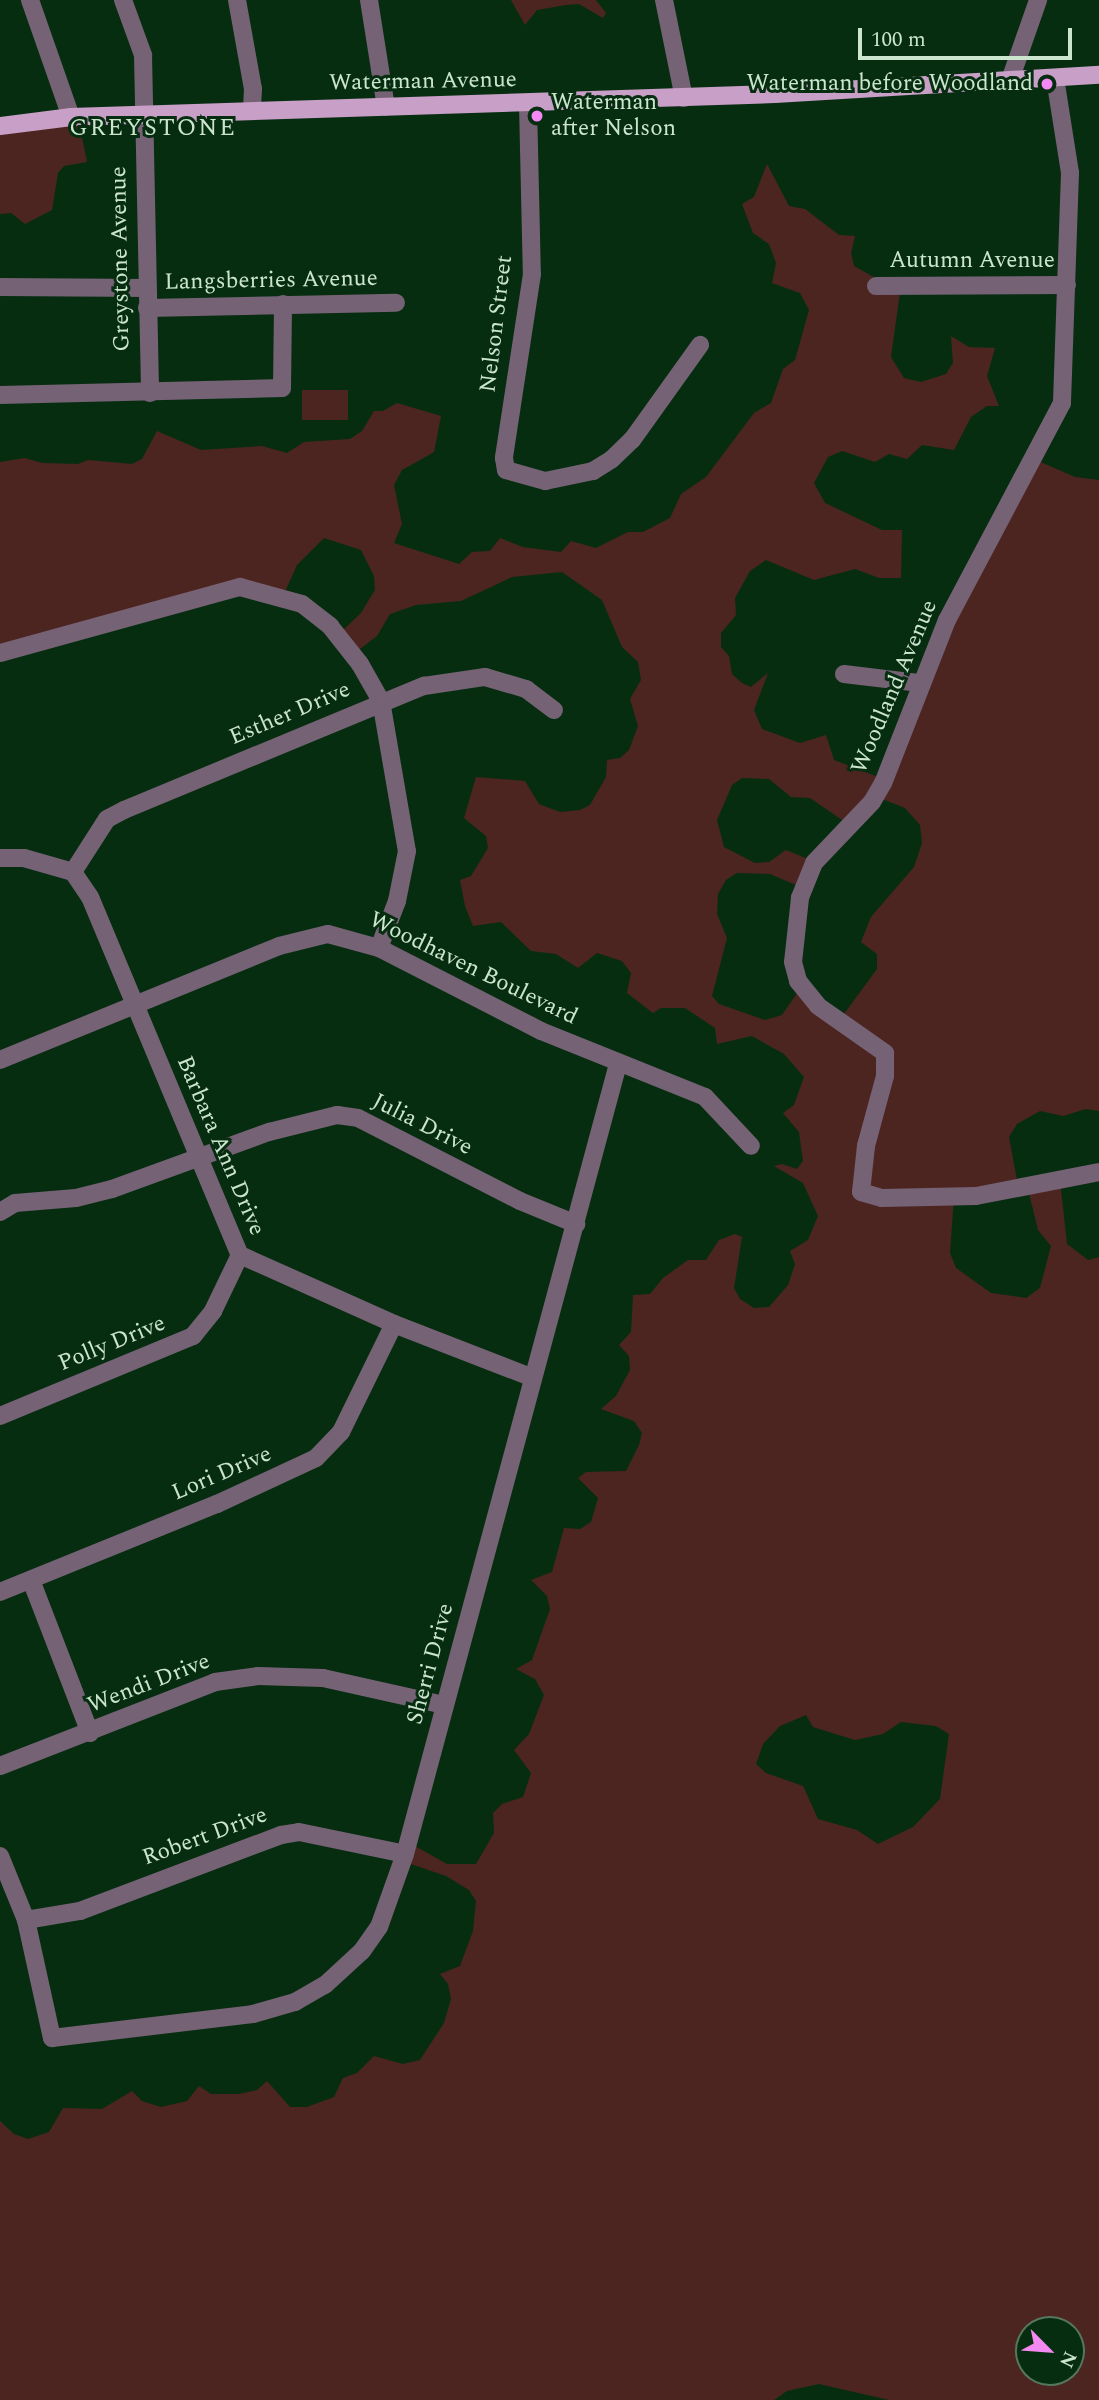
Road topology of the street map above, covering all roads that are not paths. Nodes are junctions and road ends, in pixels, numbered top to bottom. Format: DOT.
graph roads {
  1 [pos="30,0"];
  2 [pos="124,0"];
  3 [pos="237,0"];
  4 [pos="369,0"];
  5 [pos="664,0"];
  6 [pos="1038,0"];
  7 [pos="1099,75"];
  8 [pos="1055,78"];
  9 [pos="1009,82"];
  10 [pos="684,98"];
  11 [pos="528,104"];
  12 [pos="386,107"];
  13 [pos="252,110"];
  14 [pos="142,115"];
  15 [pos="71,117"];
  16 [pos="0,127"];
  17 [pos="1067,285"];
  18 [pos="876,286"];
  19 [pos="0,287"];
  20 [pos="146,288"];
  21 [pos="396,303"];
  22 [pos="283,304"];
  23 [pos="146,308"];
  24 [pos="700,345"];
  25 [pos="150,393"];
  26 [pos="0,395"];
  27 [pos="0,635"];
  28 [pos="8,650"];
  29 [pos="844,674"];
  30 [pos="920,682"];
  31 [pos="381,702"];
  32 [pos="554,710"];
  33 [pos="0,858"];
  34 [pos="73,873"];
  35 [pos="379,948"];
  36 [pos="133,1005"];
  37 [pos="0,1060"];
  38 [pos="618,1064"];
  39 [pos="751,1146"];
  40 [pos="197,1158"];
  41 [pos="1099,1172"];
  42 [pos="0,1212"];
  43 [pos="576,1224"];
  44 [pos="240,1255"];
  45 [pos="394,1324"];
  46 [pos="533,1378"];
  47 [pos="0,1416"];
  48 [pos="30,1580"];
  49 [pos="0,1592"];
  50 [pos="444,1705"];
  51 [pos="90,1733"];
  52 [pos="0,1766"];
  53 [pos="405,1854"];
  54 [pos="0,1856"];
  55 [pos="26,1920"];
  1 -- 15 [label="street"];
  2 -- 14 [label="street, Greystone Avenue"];
  3 -- 13 [label="street"];
  4 -- 12 [label="street"];
  5 -- 10 [label="street"];
  6 -- 9 [label="street"];
  7 -- 8 [label="main road, Waterman Avenue"];
  8 -- 9 [label="main road, Waterman Avenue"];
  8 -- 17 [label="street, Woodland Avenue"];
  9 -- 10 [label="main road, Waterman Avenue"];
  10 -- 11 [label="main road, Waterman Avenue"];
  11 -- 12 [label="main road, Waterman Avenue"];
  11 -- 24 [label="street, Nelson Street"];
  12 -- 13 [label="main road, Waterman Avenue"];
  13 -- 14 [label="main road, Waterman Avenue"];
  14 -- 15 [label="main road, Waterman Avenue"];
  14 -- 20 [label="street, Greystone Avenue"];
  15 -- 16 [label="main road, Waterman Avenue"];
  17 -- 18 [label="street, Autumn Avenue"];
  17 -- 30 [label="street, Woodland Avenue"];
  19 -- 20 [label="street"];
  20 -- 23 [label="street, Greystone Avenue"];
  21 -- 22 [label="street, Langsberries Avenue"];
  22 -- 23 [label="street, Langsberries Avenue"];
  22 -- 25 [label="street"];
  23 -- 25 [label="street, Greystone Avenue"];
  25 -- 26 [label="street"];
  27 -- 28 [label="street"];
  28 -- 31 [label="street"];
  29 -- 30 [label="street"];
  30 -- 41 [label="street, Woodland Avenue"];
  31 -- 32 [label="street, Esther Drive"];
  31 -- 34 [label="street, Esther Drive"];
  31 -- 35 [label="street"];
  33 -- 34 [label="street"];
  34 -- 36 [label="street, Barbara Ann Drive"];
  35 -- 36 [label="street, Woodhaven Boulevard"];
  35 -- 38 [label="street, Woodhaven Boulevard"];
  36 -- 37 [label="street, Woodhaven Boulevard"];
  36 -- 40 [label="street, Barbara Ann Drive"];
  38 -- 39 [label="street, Woodhaven Boulevard"];
  38 -- 43 [label="street, Sherri Drive"];
  40 -- 42 [label="street, Julia Drive"];
  40 -- 43 [label="street, Julia Drive"];
  40 -- 44 [label="street, Barbara Ann Drive"];
  43 -- 46 [label="street, Sherri Drive"];
  44 -- 45 [label="street, Barbara Ann Drive"];
  44 -- 47 [label="street, Polly Drive"];
  45 -- 46 [label="street, Barbara Ann Drive"];
  45 -- 48 [label="street, Lori Drive"];
  46 -- 50 [label="street, Sherri Drive"];
  48 -- 49 [label="street, Lori Drive"];
  48 -- 51 [label="street"];
  50 -- 51 [label="street, Wendi Drive"];
  50 -- 53 [label="street, Sherri Drive"];
  51 -- 52 [label="street, Wendi Drive"];
  53 -- 55 [label="street, Robert Drive"];
  53 -- 55 [label="street, Sherri Drive"];
  54 -- 55 [label="street"];
}
